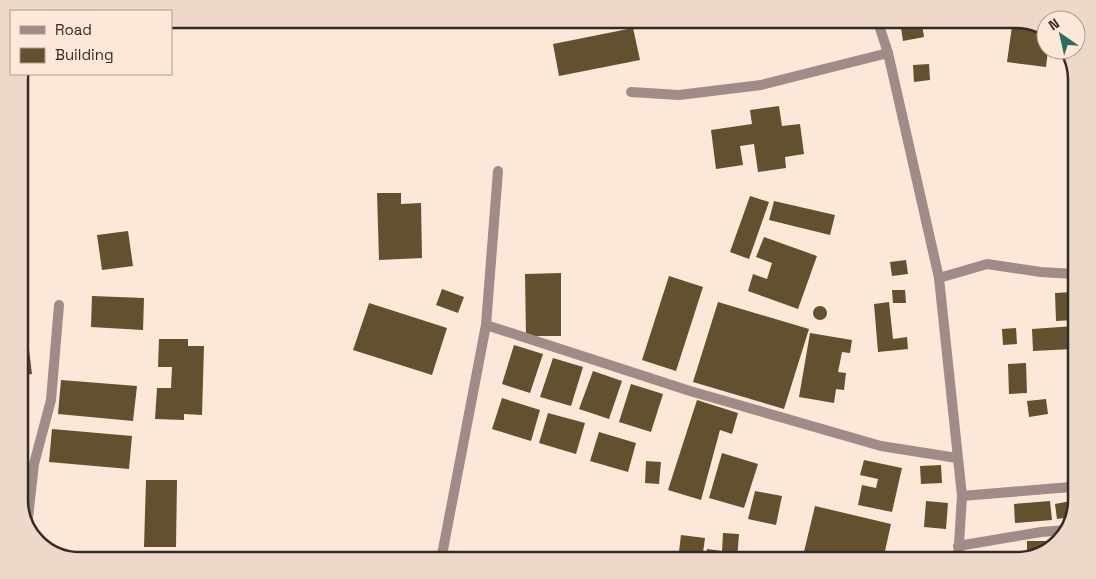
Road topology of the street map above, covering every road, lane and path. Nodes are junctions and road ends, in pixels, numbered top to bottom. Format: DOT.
graph roads {
  1 [pos="880,28"];
  2 [pos="888,53"];
  3 [pos="631,92"];
  4 [pos="498,171"];
  5 [pos="1068,274"];
  6 [pos="939,278"];
  7 [pos="59,305"];
  8 [pos="486,325"];
  9 [pos="958,458"];
  10 [pos="1068,487"];
  11 [pos="962,496"];
  12 [pos="29,509"];
  13 [pos="1058,531"];
  14 [pos="958,546"];
  15 [pos="443,552"];
  16 [pos="958,552"];
  1 -- 2 [label="street"];
  2 -- 3 [label="street"];
  2 -- 6 [label="street"];
  4 -- 8 [label="street"];
  5 -- 6 [label="street"];
  6 -- 9 [label="street"];
  7 -- 12 [label="street"];
  8 -- 9 [label="street"];
  8 -- 15 [label="street"];
  9 -- 11 [label="street"];
  10 -- 11 [label="street"];
  11 -- 14 [label="street"];
  13 -- 14 [label="street"];
  14 -- 16 [label="street"];
}
